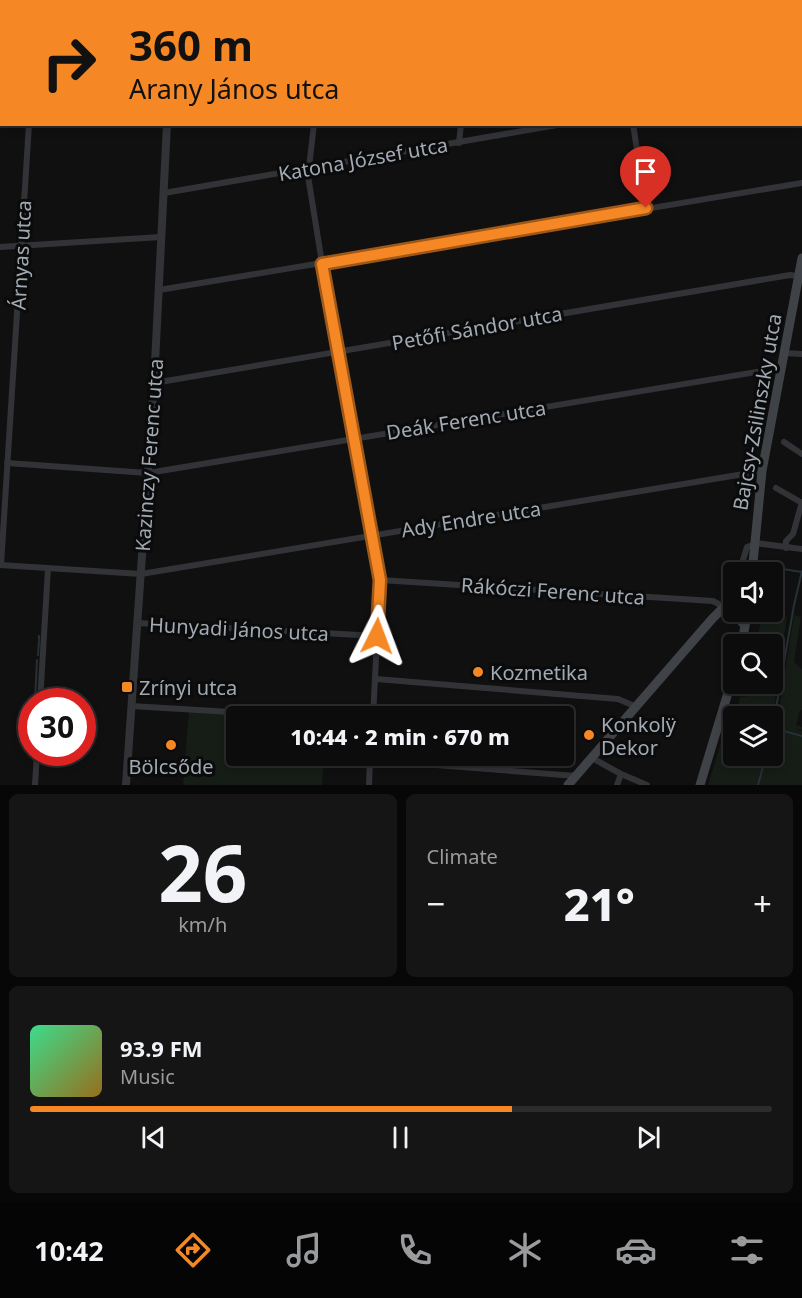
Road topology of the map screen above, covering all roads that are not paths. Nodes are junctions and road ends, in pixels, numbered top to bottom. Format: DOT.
graph roads {
  1 [pos="29,126"];
  2 [pos="167,126"];
  3 [pos="314,126"];
  4 [pos="461,126"];
  5 [pos="551,126"];
  6 [pos="633,126"];
  7 [pos="459,142"];
  8 [pos="310,169"];
  9 [pos="802,183"];
  10 [pos="164,192"];
  11 [pos="646,208"];
  12 [pos="161,237"];
  13 [pos="23,244"];
  14 [pos="0,247"];
  15 [pos="802,258"];
  16 [pos="322,264"];
  17 [pos="799,276"];
  18 [pos="159,290"];
  19 [pos="338,352"];
  20 [pos="784,353"];
  21 [pos="802,354"];
  22 [pos="781,368"];
  23 [pos="154,383"];
  24 [pos="355,439"];
  25 [pos="783,442"];
  26 [pos="802,454"];
  27 [pos="8,464"];
  28 [pos="762,471"];
  29 [pos="148,473"];
  30 [pos="776,488"];
  31 [pos="802,502"];
  32 [pos="372,535"];
  33 [pos="755,544"];
  34 [pos="786,548"];
  35 [pos="801,549"];
  36 [pos="742,562"];
  37 [pos="753,562"];
  38 [pos="0,565"];
  39 [pos="48,568"];
  40 [pos="141,574"];
  41 [pos="380,580"];
  42 [pos="723,604"];
  43 [pos="723,616"];
  44 [pos="742,622"];
  45 [pos="746,622"];
  46 [pos="137,623"];
  47 [pos="745,626"];
  48 [pos="744,634"];
  49 [pos="377,636"];
  50 [pos="376,679"];
  51 [pos="41,688"];
  52 [pos="728,694"];
  53 [pos="131,706"];
  54 [pos="374,706"];
  55 [pos="637,707"];
  56 [pos="226,712"];
  57 [pos="592,758"];
  58 [pos="36,766"];
  59 [pos="370,766"];
  60 [pos="462,766"];
  61 [pos="621,774"];
  62 [pos="576,776"];
  63 [pos="35,785"];
  64 [pos="126,785"];
  65 [pos="369,785"];
  66 [pos="568,785"];
  67 [pos="617,785"];
  68 [pos="647,785"];
  69 [pos="700,785"];
  1 -- 13 [label="street, Árnyas utca"];
  2 -- 10 [label="street, Kazinczy Ferenc utca"];
  3 -- 8 [label="street"];
  4 -- 7 [label="street"];
  5 -- 7 [label="street, Katona József utca"];
  6 -- 11 [label="street"];
  7 -- 8 [label="street, Katona József utca"];
  8 -- 10 [label="street, Katona József utca"];
  8 -- 16 [label="street"];
  9 -- 11 [label="street"];
  10 -- 12 [label="street, Kazinczy Ferenc utca"];
  11 -- 16 [label="street"];
  12 -- 13 [label="street"];
  12 -- 18 [label="street, Kazinczy Ferenc utca"];
  13 -- 14 [label="street"];
  13 -- 27 [label="street, Árnyas utca"];
  15 -- 17 [label="main road, Bajcsy-Zsilinszky utca"];
  16 -- 18 [label="street"];
  16 -- 19 [label="street"];
  17 -- 19 [label="street, Petőfi Sándor utca"];
  17 -- 20 [label="main road, Bajcsy-Zsilinszky utca"];
  18 -- 23 [label="street, Kazinczy Ferenc utca"];
  19 -- 23 [label="street, Petőfi Sándor utca"];
  19 -- 24 [label="street"];
  20 -- 21 [label="street"];
  20 -- 22 [label="main road, Bajcsy-Zsilinszky utca"];
  22 -- 24 [label="street, Deák Ferenc utca"];
  22 -- 28 [label="main road, Bajcsy-Zsilinszky utca"];
  23 -- 29 [label="street, Kazinczy Ferenc utca"];
  24 -- 29 [label="street, Deák Ferenc utca"];
  24 -- 32 [label="street"];
  25 -- 26 [label="street"];
  27 -- 29 [label="street, Deák Ferenc utca"];
  27 -- 38 [label="street, Árnyas utca"];
  28 -- 32 [label="street, Ady Endre utca"];
  28 -- 33 [label="main road, Bajcsy-Zsilinszky utca"];
  29 -- 40 [label="street, Kazinczy Ferenc utca"];
  30 -- 31 [label="street"];
  31 -- 34 [label="street"];
  32 -- 40 [label="street, Ady Endre utca"];
  32 -- 41 [label="street"];
  33 -- 34 [label="street"];
  33 -- 36 [label="street"];
  33 -- 37 [label="main road, Bajcsy-Zsilinszky utca"];
  34 -- 35 [label="street"];
  38 -- 39 [label="street, Ady Endre utca"];
  39 -- 40 [label="street, Ady Endre utca"];
  39 -- 51 [label="street"];
  40 -- 46 [label="street, Kazinczy Ferenc utca"];
  41 -- 42 [label="street, Rákóczi Ferenc utca"];
  41 -- 49 [label="street"];
  43 -- 55 [label="main road"];
  44 -- 47 [label="main road"];
  45 -- 47 [label="main road"];
  46 -- 49 [label="street, Hunyadi János utca"];
  46 -- 53 [label="street, Kazinczy Ferenc utca"];
  47 -- 48 [label="main road"];
  49 -- 50 [label="street"];
  50 -- 54 [label="street"];
  50 -- 55 [label="street"];
  52 -- 69 [label="main road"];
  53 -- 56 [label="street"];
  53 -- 64 [label="street, Kazinczy Ferenc utca"];
  55 -- 57 [label="main road"];
  57 -- 61 [label="street"];
  57 -- 62 [label="main road"];
  58 -- 63 [label="street"];
  59 -- 65 [label="street"];
  60 -- 62 [label="street"];
  61 -- 67 [label="street"];
  61 -- 68 [label="street"];
  62 -- 66 [label="main road"];
}
